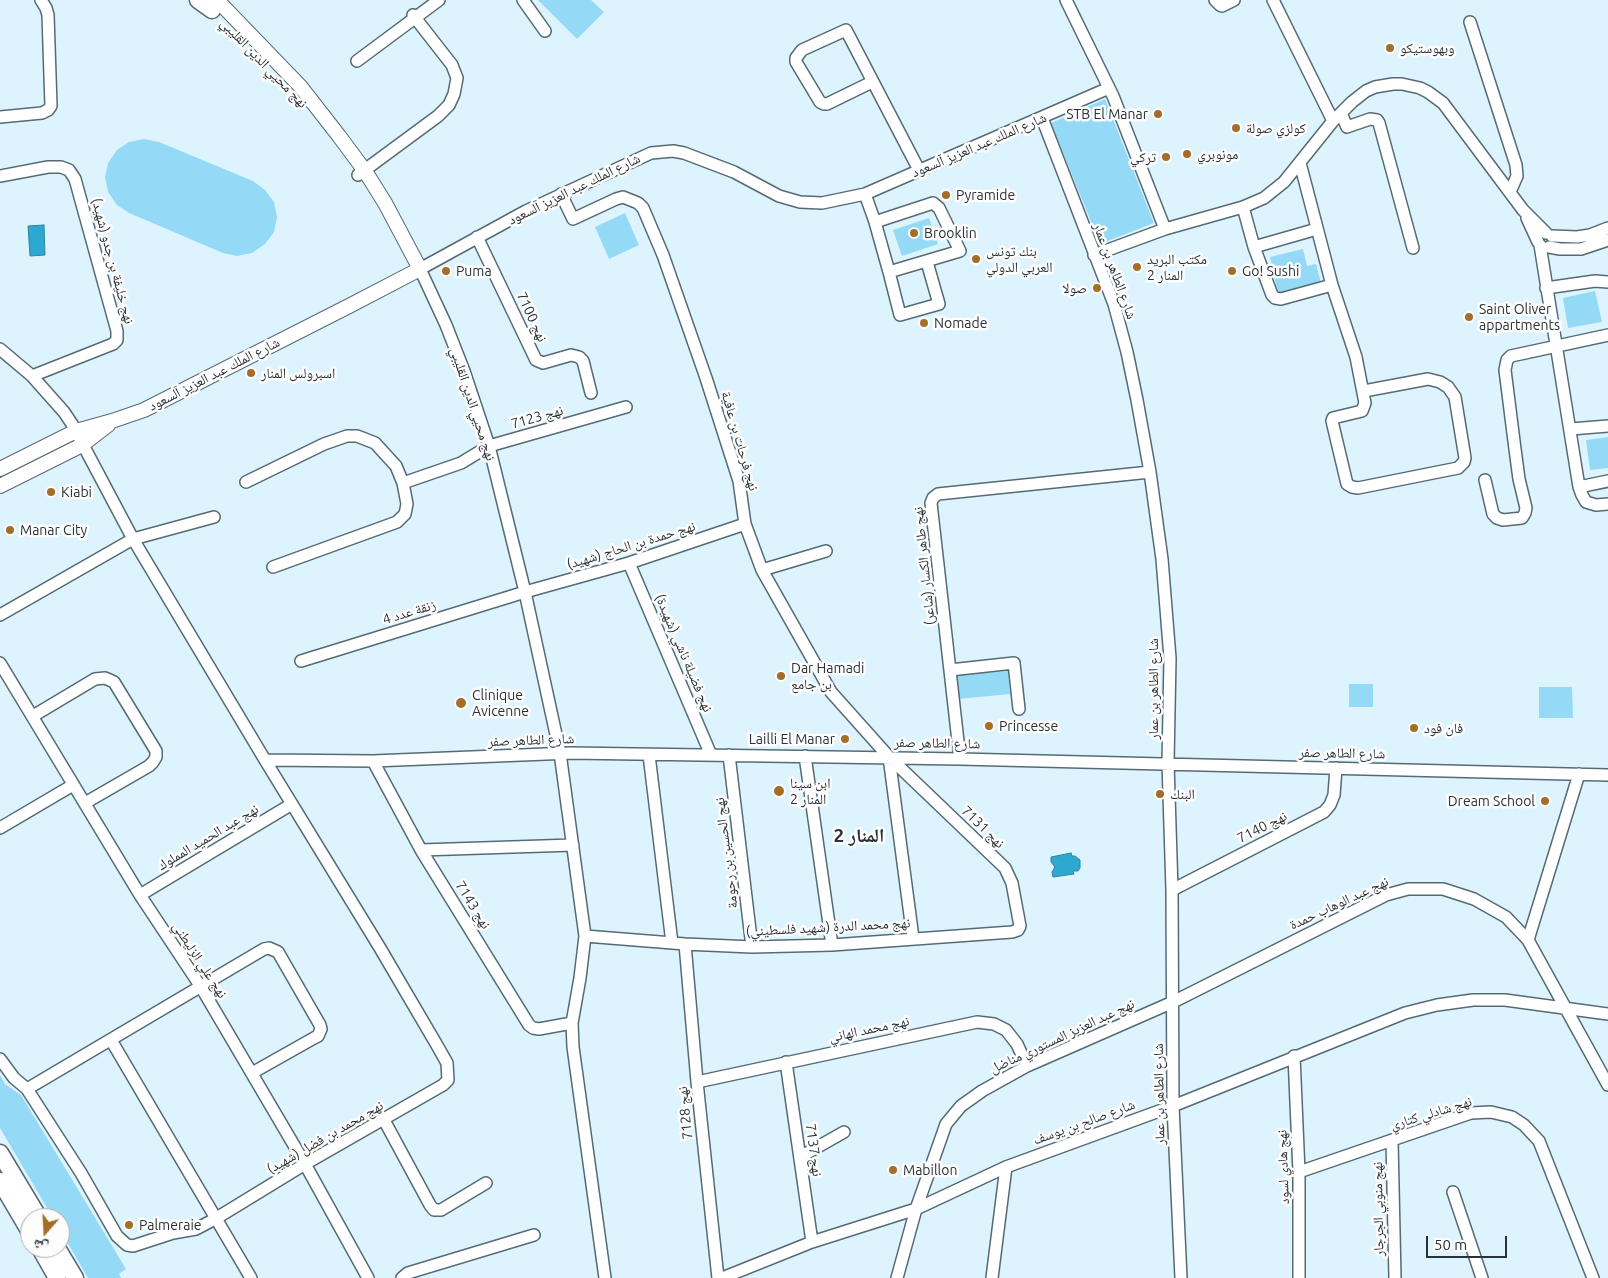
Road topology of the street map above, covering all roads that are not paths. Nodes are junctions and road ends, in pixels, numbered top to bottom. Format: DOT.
graph roads {
  1 [pos="41,0"];
  2 [pos="440,0"];
  3 [pos="523,0"];
  4 [pos="1066,0"];
  5 [pos="1215,0"];
  6 [pos="1234,0"];
  7 [pos="1273,0"];
  8 [pos="207,3"];
  9 [pos="414,16"];
  10 [pos="1470,22"];
  11 [pos="545,31"];
  12 [pos="357,61"];
  13 [pos="872,82"];
  14 [pos="1109,88"];
  15 [pos="0,117"];
  16 [pos="1337,117"];
  17 [pos="1042,118"];
  18 [pos="1300,163"];
  19 [pos="919,170"];
  20 [pos="362,173"];
  21 [pos="0,176"];
  22 [pos="1510,192"];
  23 [pos="561,194"];
  24 [pos="864,194"];
  25 [pos="1242,207"];
  26 [pos="875,222"];
  27 [pos="1608,228"];
  28 [pos="1165,229"];
  29 [pos="1317,229"];
  30 [pos="478,237"];
  31 [pos="1608,240"];
  32 [pos="1545,241"];
  33 [pos="1254,247"];
  34 [pos="1413,248"];
  35 [pos="1094,255"];
  36 [pos="927,262"];
  37 [pos="420,269"];
  38 [pos="889,272"];
  39 [pos="1608,282"];
  40 [pos="1332,285"];
  41 [pos="1546,288"];
  42 [pos="1608,334"];
  43 [pos="1557,345"];
  44 [pos="0,350"];
  45 [pos="32,376"];
  46 [pos="1364,391"];
  47 [pos="591,394"];
  48 [pos="626,407"];
  49 [pos="112,422"];
  50 [pos="1608,426"];
  51 [pos="1571,429"];
  52 [pos="76,431"];
  53 [pos="82,445"];
  54 [pos="489,446"];
  55 [pos="0,469"];
  56 [pos="1150,472"];
  57 [pos="1485,480"];
  58 [pos="1608,481"];
  59 [pos="246,482"];
  60 [pos="403,483"];
  61 [pos="0,486"];
  62 [pos="1579,487"];
  63 [pos="1608,504"];
  64 [pos="214,517"];
  65 [pos="745,524"];
  66 [pos="133,539"];
  67 [pos="826,551"];
  68 [pos="629,563"];
  69 [pos="273,567"];
  70 [pos="762,570"];
  71 [pos="525,592"];
  72 [pos="0,615"];
  73 [pos="301,661"];
  74 [pos="0,663"];
  75 [pos="950,670"];
  76 [pos="1019,709"];
  77 [pos="33,716"];
  78 [pos="560,753"];
  79 [pos="649,755"];
  80 [pos="711,755"];
  81 [pos="729,755"];
  82 [pos="805,756"];
  83 [pos="889,758"];
  84 [pos="960,759"];
  85 [pos="265,760"];
  86 [pos="373,761"];
  87 [pos="1168,764"];
  88 [pos="1336,768"];
  89 [pos="1580,774"];
  90 [pos="1608,775"];
  91 [pos="73,785"];
  92 [pos="85,803"];
  93 [pos="292,804"];
  94 [pos="0,828"];
  95 [pos="573,845"];
  96 [pos="422,850"];
  97 [pos="1172,890"];
  98 [pos="140,895"];
  99 [pos="1012,932"];
  100 [pos="585,936"];
  101 [pos="913,938"];
  102 [pos="1528,940"];
  103 [pos="672,942"];
  104 [pos="685,944"];
  105 [pos="832,945"];
  106 [pos="752,947"];
  107 [pos="201,987"];
  108 [pos="1172,1002"];
  109 [pos="1566,1008"];
  110 [pos="1608,1014"];
  111 [pos="572,1023"];
  112 [pos="111,1040"];
  113 [pos="1294,1056"];
  114 [pos="0,1059"];
  115 [pos="786,1062"];
  116 [pos="1027,1066"];
  117 [pos="252,1073"];
  118 [pos="697,1082"];
  119 [pos="1608,1085"];
  120 [pos="28,1089"];
  121 [pos="1173,1106"];
  122 [pos="384,1120"];
  123 [pos="844,1132"];
  124 [pos="1392,1140"];
  125 [pos="0,1153"];
  126 [pos="800,1157"];
  127 [pos="305,1164"];
  128 [pos="1006,1167"];
  129 [pos="1299,1172"];
  130 [pos="0,1181"];
  131 [pos="486,1183"];
  132 [pos="1454,1192"];
  133 [pos="33,1208"];
  134 [pos="916,1210"];
  135 [pos="20,1215"];
  136 [pos="215,1219"];
  137 [pos="534,1235"];
  138 [pos="812,1242"];
  139 [pos="46,1258"];
  140 [pos="64,1258"];
  141 [pos="58,1278"];
  142 [pos="76,1278"];
  143 [pos="251,1278"];
  144 [pos="368,1278"];
  145 [pos="402,1278"];
  146 [pos="606,1278"];
  147 [pos="718,1278"];
  148 [pos="722,1278"];
  149 [pos="897,1278"];
  150 [pos="992,1278"];
  151 [pos="1181,1278"];
  152 [pos="1300,1278"];
  153 [pos="1395,1278"];
  154 [pos="1482,1278"];
  155 [pos="1593,1278"];
  1 -- 15 [label="street"];
  2 -- 9 [label="street"];
  3 -- 11 [label="street"];
  4 -- 14 [label="street"];
  5 -- 6 [label="street"];
  7 -- 16 [label="street"];
  8 -- 20 [label="main road, نهج محيي الدين القليبي"];
  9 -- 12 [label="street"];
  9 -- 20 [label="street"];
  10 -- 22 [label="street"];
  13 -- 13 [label="street"];
  13 -- 19 [label="street"];
  14 -- 17 [label="street, شارع الملك عبد العزيز آلسعود"];
  14 -- 28 [label="street"];
  16 -- 18 [label="street"];
  16 -- 22 [label="street"];
  16 -- 34 [label="street"];
  17 -- 19 [label="street, شارع الملك عبد العزيز آلسعود"];
  17 -- 35 [label="street, شارع الطاهر بن عمار"];
  18 -- 25 [label="street"];
  18 -- 29 [label="street"];
  19 -- 24 [label="street, شارع الملك عبد العزيز آلسعود"];
  20 -- 37 [label="main road, نهج محيي الدين القليبي"];
  21 -- 45 [label="street, نهج خليفة بن جدو (شهيد)"];
  22 -- 32 [label="street"];
  23 -- 24 [label="street, شارع الملك عبد العزيز آلسعود"];
  23 -- 30 [label="street, شارع الملك عبد العزيز آلسعود"];
  23 -- 65 [label="street, نهج فرحات بن عافية"];
  24 -- 26 [label="street"];
  25 -- 28 [label="street"];
  25 -- 33 [label="street"];
  26 -- 36 [label="street"];
  26 -- 38 [label="street"];
  27 -- 32 [label="street"];
  28 -- 35 [label="street"];
  29 -- 33 [label="street"];
  29 -- 40 [label="street"];
  30 -- 37 [label="street, شارع الملك عبد العزيز آلسعود"];
  30 -- 47 [label="street, نهج 7100"];
  31 -- 32 [label="street"];
  32 -- 41 [label="street"];
  33 -- 40 [label="street"];
  35 -- 56 [label="street, شارع الطاهر بن عمار"];
  36 -- 38 [label="street"];
  36 -- 38 [label="street"];
  37 -- 49 [label="main road, شارع الملك عبد العزيز آلسعود"];
  37 -- 54 [label="street, نهج محيي الدين القليبي"];
  39 -- 41 [label="street"];
  40 -- 46 [label="street"];
  41 -- 43 [label="street"];
  42 -- 43 [label="street"];
  43 -- 51 [label="street"];
  43 -- 57 [label="street"];
  44 -- 45 [label="street"];
  45 -- 52 [label="street"];
  46 -- 46 [label="street"];
  48 -- 54 [label="street, نهج 7123"];
  49 -- 52 [label="main road"];
  49 -- 53 [label="main road"];
  50 -- 51 [label="street"];
  51 -- 62 [label="street"];
  52 -- 53 [label="street"];
  52 -- 55 [label="main road"];
  53 -- 61 [label="main road"];
  53 -- 66 [label="street"];
  54 -- 60 [label="street, نهج 7123"];
  54 -- 71 [label="street, نهج محيي الدين القليبي"];
  56 -- 75 [label="street, نهج طاهر الكسار (شاعر)"];
  56 -- 87 [label="street, شارع الطاهر بن عمار"];
  58 -- 62 [label="street"];
  59 -- 60 [label="street"];
  60 -- 69 [label="street"];
  62 -- 63 [label="street"];
  64 -- 66 [label="street"];
  65 -- 68 [label="street, نهج حمدة بن الحاج (شهيد)"];
  65 -- 70 [label="street, نهج فرحات بن عافية"];
  66 -- 72 [label="street"];
  66 -- 85 [label="street"];
  67 -- 70 [label="street"];
  68 -- 71 [label="street, نهج حمدة بن الحاج (شهيد)"];
  68 -- 80 [label="street, نهج فضيلة ناشي (شهيدة)"];
  70 -- 83 [label="street, نهج فرحات بن عافية"];
  71 -- 73 [label="street, زنقة عدد 4"];
  71 -- 78 [label="street, نهج محيي الدين القليبي"];
  74 -- 77 [label="street, نهج علي الزليطني"];
  75 -- 76 [label="street"];
  75 -- 84 [label="street, نهج طاهر الكسار (شاعر)"];
  77 -- 91 [label="street, نهج علي الزليطني"];
  77 -- 92 [label="street"];
  78 -- 79 [label="street, شارع الطاهر صفر"];
  78 -- 86 [label="street, شارع الطاهر صفر"];
  78 -- 95 [label="street, نهج محيي الدين القليبي"];
  79 -- 80 [label="street, شارع الطاهر صفر"];
  79 -- 103 [label="street"];
  80 -- 81 [label="street, شارع الطاهر صفر"];
  81 -- 82 [label="street, شارع الطاهر صفر"];
  81 -- 106 [label="street, نهج الحسين بن رحومة"];
  82 -- 83 [label="street, شارع الطاهر صفر"];
  82 -- 105 [label="street"];
  83 -- 84 [label="street, شارع الطاهر صفر"];
  83 -- 99 [label="street, نهج 7131"];
  83 -- 101 [label="street"];
  84 -- 87 [label="street, شارع الطاهر صفر"];
  85 -- 86 [label="street, شارع الطاهر صفر"];
  85 -- 93 [label="street"];
  86 -- 96 [label="street, نهج 7143"];
  87 -- 88 [label="street, شارع الطاهر صفر"];
  87 -- 97 [label="street, شارع الطاهر بن عمار"];
  88 -- 89 [label="street, شارع الطاهر صفر"];
  88 -- 97 [label="street, نهج 7140"];
  89 -- 90 [label="street, شارع الطاهر صفر"];
  89 -- 102 [label="street"];
  91 -- 92 [label="street, نهج علي الزليطني"];
  91 -- 94 [label="street"];
  92 -- 98 [label="street, نهج علي الزليطني"];
  93 -- 98 [label="street, نهج عبد الحميد المملوك"];
  93 -- 122 [label="street, نهج محمد بن فضل (شهيد)"];
  95 -- 96 [label="street"];
  95 -- 100 [label="street, نهج محيي الدين القليبي"];
  96 -- 111 [label="street, نهج 7143"];
  97 -- 108 [label="street, شارع الطاهر بن عمار"];
  98 -- 107 [label="street, نهج علي الزليطني"];
  99 -- 101 [label="street, نهج محمد الدرة (شهيد فلسطيني)"];
  100 -- 103 [label="street, نهج محمد الدرة (شهيد فلسطيني)"];
  100 -- 111 [label="street, نهج محيي الدين القليبي"];
  101 -- 105 [label="street, نهج محمد الدرة (شهيد فلسطيني)"];
  102 -- 108 [label="street, نهج عبد الوهاب حمدة"];
  102 -- 109 [label="street, نهج عبد الوهاب حمدة"];
  103 -- 104 [label="street, نهج محمد الدرة (شهيد فلسطيني)"];
  104 -- 106 [label="street, نهج محمد الدرة (شهيد فلسطيني)"];
  104 -- 118 [label="street, نهج 7128"];
  105 -- 106 [label="street, نهج محمد الدرة (شهيد فلسطيني)"];
  107 -- 112 [label="street"];
  107 -- 117 [label="street, نهج علي الزليطني"];
  107 -- 117 [label="street"];
  108 -- 116 [label="street, نهج عبد العزيز المستوري مناضل"];
  108 -- 121 [label="street, شارع الطاهر بن عمار"];
  109 -- 110 [label="street, شارع صالح بن يوسف"];
  109 -- 113 [label="street, شارع صالح بن يوسف"];
  109 -- 119 [label="street, نهج عبد الوهاب حمدة"];
  111 -- 146 [label="street, نهج محيي الدين القليبي"];
  112 -- 120 [label="street"];
  112 -- 136 [label="street"];
  113 -- 121 [label="street, شارع صالح بن يوسف"];
  113 -- 129 [label="street, نهج هادي لسود"];
  114 -- 120 [label="street, نهج محمد بن فضل (شهيد)"];
  115 -- 116 [label="street, نهج محمد الهاني"];
  115 -- 118 [label="street, نهج محمد الهاني"];
  115 -- 126 [label="street, نهج 7137"];
  116 -- 134 [label="street, نهج عبد العزيز المستوري مناضل"];
  117 -- 127 [label="street, نهج علي الزليطني"];
  118 -- 147 [label="street, نهج 7128"];
  120 -- 136 [label="street, نهج محمد بن فضل (شهيد)"];
  121 -- 128 [label="street, شارع صالح بن يوسف"];
  121 -- 151 [label="street, شارع الطاهر بن عمار"];
  122 -- 127 [label="street, نهج محمد بن فضل (شهيد)"];
  122 -- 131 [label="street"];
  123 -- 126 [label="street"];
  124 -- 129 [label="street, نهج شادلي كتاري"];
  124 -- 153 [label="street, نهج منوبي الجرجار"];
  124 -- 155 [label="street, نهج شادلي كتاري"];
  125 -- 133 [label="highway"];
  126 -- 138 [label="street, نهج 7137"];
  127 -- 136 [label="street, نهج محمد بن فضل (شهيد)"];
  127 -- 144 [label="street, نهج علي الزليطني"];
  128 -- 134 [label="street, شارع صالح بن يوسف"];
  128 -- 150 [label="street"];
  129 -- 152 [label="street, نهج هادي لسود"];
  130 -- 135 [label="highway"];
  132 -- 154 [label="street"];
  134 -- 138 [label="street, شارع صالح بن يوسف"];
  134 -- 149 [label="street, نهج عبد العزيز المستوري مناضل"];
  136 -- 143 [label="street"];
  137 -- 145 [label="street"];
  138 -- 148 [label="street, شارع صالح بن يوسف"];
  139 -- 141 [label="highway"];
  140 -- 142 [label="highway"];
}
